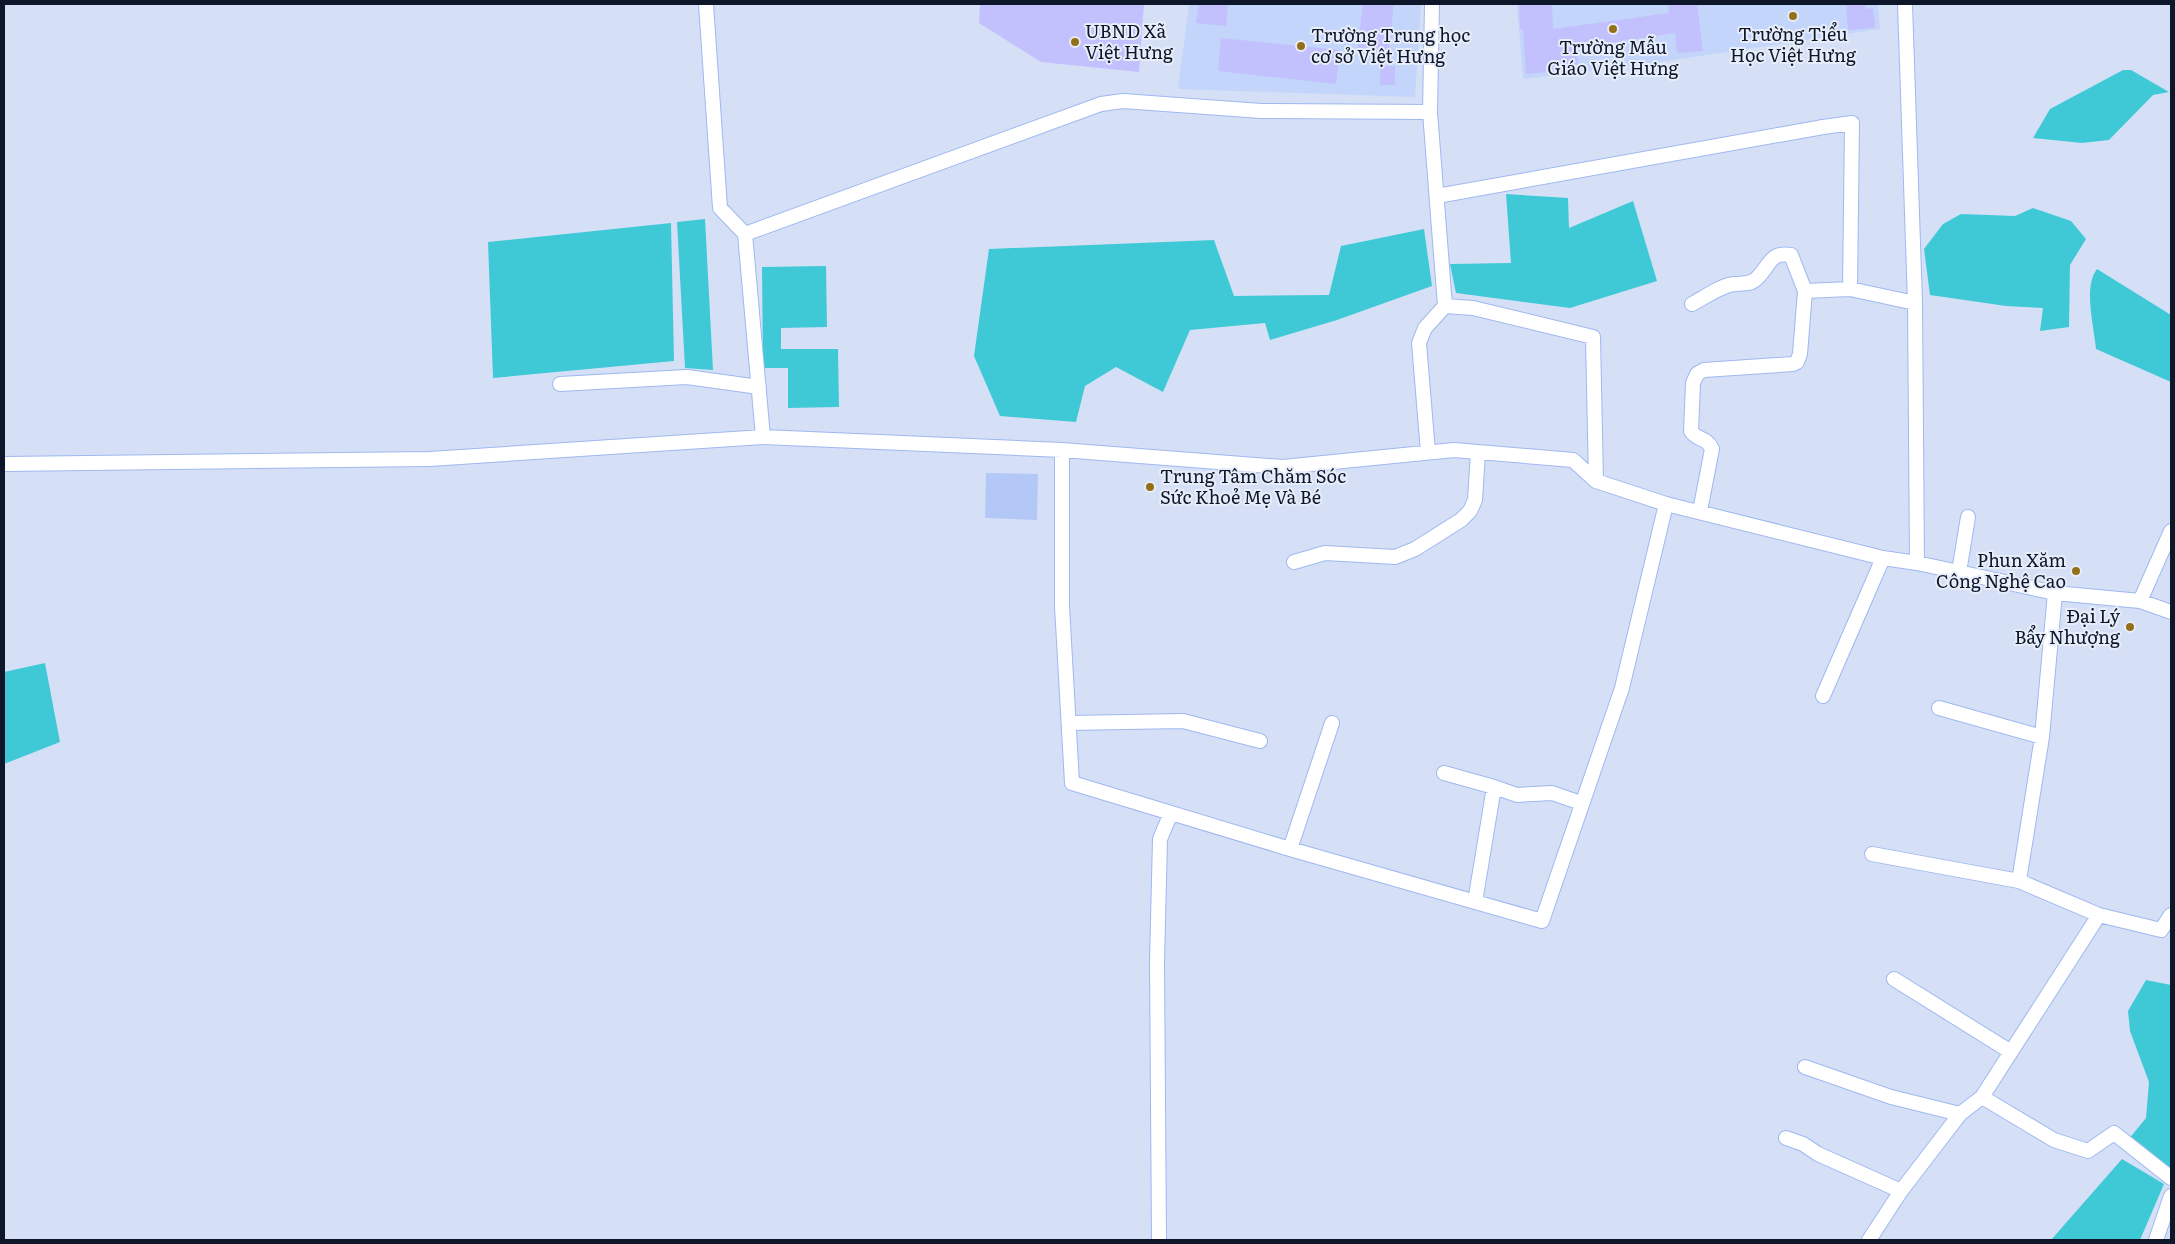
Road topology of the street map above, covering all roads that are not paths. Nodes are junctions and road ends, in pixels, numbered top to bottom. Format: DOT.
graph roads {
  1 [pos="706,4"];
  2 [pos="1432,4"];
  3 [pos="1905,4"];
  4 [pos="1430,112"];
  5 [pos="1437,196"];
  6 [pos="745,234"];
  7 [pos="1850,289"];
  8 [pos="1805,291"];
  9 [pos="1915,303"];
  10 [pos="1692,304"];
  11 [pos="1445,306"];
  12 [pos="560,384"];
  13 [pos="759,387"];
  14 [pos="763,437"];
  15 [pos="1062,450"];
  16 [pos="1428,452"];
  17 [pos="1478,452"];
  18 [pos="4,464"];
  19 [pos="1596,481"];
  20 [pos="1666,504"];
  21 [pos="1700,511"];
  22 [pos="1968,517"];
  23 [pos="2171,531"];
  24 [pos="1883,558"];
  25 [pos="1294,562"];
  26 [pos="1917,563"];
  27 [pos="1959,572"];
  28 [pos="2055,593"];
  29 [pos="2140,601"];
  30 [pos="2171,612"];
  31 [pos="1823,696"];
  32 [pos="1939,708"];
  33 [pos="1069,723"];
  34 [pos="1332,723"];
  35 [pos="2042,737"];
  36 [pos="1260,741"];
  37 [pos="1444,773"];
  38 [pos="1494,787"];
  39 [pos="1581,803"];
  40 [pos="1171,813"];
  41 [pos="1290,849"];
  42 [pos="1872,854"];
  43 [pos="2019,881"];
  44 [pos="1475,902"];
  45 [pos="2171,914"];
  46 [pos="2099,915"];
  47 [pos="1894,979"];
  48 [pos="2011,1052"];
  49 [pos="1805,1067"];
  50 [pos="1982,1097"];
  51 [pos="1960,1114"];
  52 [pos="1786,1138"];
  53 [pos="2171,1178"];
  54 [pos="1901,1191"];
  55 [pos="2171,1196"];
  56 [pos="1159,1240"];
  57 [pos="1869,1240"];
  58 [pos="2156,1240"];
  1 -- 6 [label="street"];
  2 -- 4 [label="street"];
  3 -- 9 [label="street"];
  4 -- 5 [label="street"];
  4 -- 6 [label="street"];
  5 -- 7 [label="street"];
  5 -- 11 [label="street"];
  6 -- 13 [label="street"];
  7 -- 8 [label="street"];
  7 -- 9 [label="street"];
  8 -- 10 [label="street"];
  8 -- 21 [label="street"];
  9 -- 26 [label="street"];
  11 -- 16 [label="street"];
  11 -- 19 [label="street"];
  12 -- 13 [label="street"];
  13 -- 14 [label="street"];
  14 -- 15 [label="street"];
  14 -- 18 [label="street"];
  15 -- 16 [label="street"];
  15 -- 33 [label="street"];
  16 -- 17 [label="street"];
  17 -- 19 [label="street"];
  17 -- 25 [label="street"];
  19 -- 20 [label="street"];
  20 -- 21 [label="street"];
  20 -- 39 [label="street"];
  21 -- 24 [label="street"];
  22 -- 27 [label="street"];
  23 -- 29 [label="street"];
  24 -- 26 [label="street"];
  24 -- 31 [label="street"];
  26 -- 27 [label="street"];
  27 -- 28 [label="street"];
  28 -- 29 [label="street"];
  28 -- 35 [label="street"];
  29 -- 30 [label="street"];
  32 -- 35 [label="street"];
  33 -- 36 [label="street"];
  33 -- 40 [label="street"];
  34 -- 41 [label="street"];
  35 -- 43 [label="street"];
  37 -- 38 [label="street"];
  38 -- 39 [label="street"];
  38 -- 44 [label="street"];
  39 -- 44 [label="street"];
  40 -- 41 [label="street"];
  40 -- 56 [label="street"];
  41 -- 44 [label="street"];
  42 -- 43 [label="street"];
  43 -- 46 [label="street"];
  45 -- 46 [label="street"];
  46 -- 48 [label="street"];
  47 -- 48 [label="street"];
  48 -- 50 [label="street"];
  49 -- 51 [label="street"];
  50 -- 51 [label="street"];
  50 -- 53 [label="street"];
  51 -- 54 [label="street"];
  52 -- 54 [label="street"];
  54 -- 57 [label="street"];
  55 -- 58 [label="street"];
}
